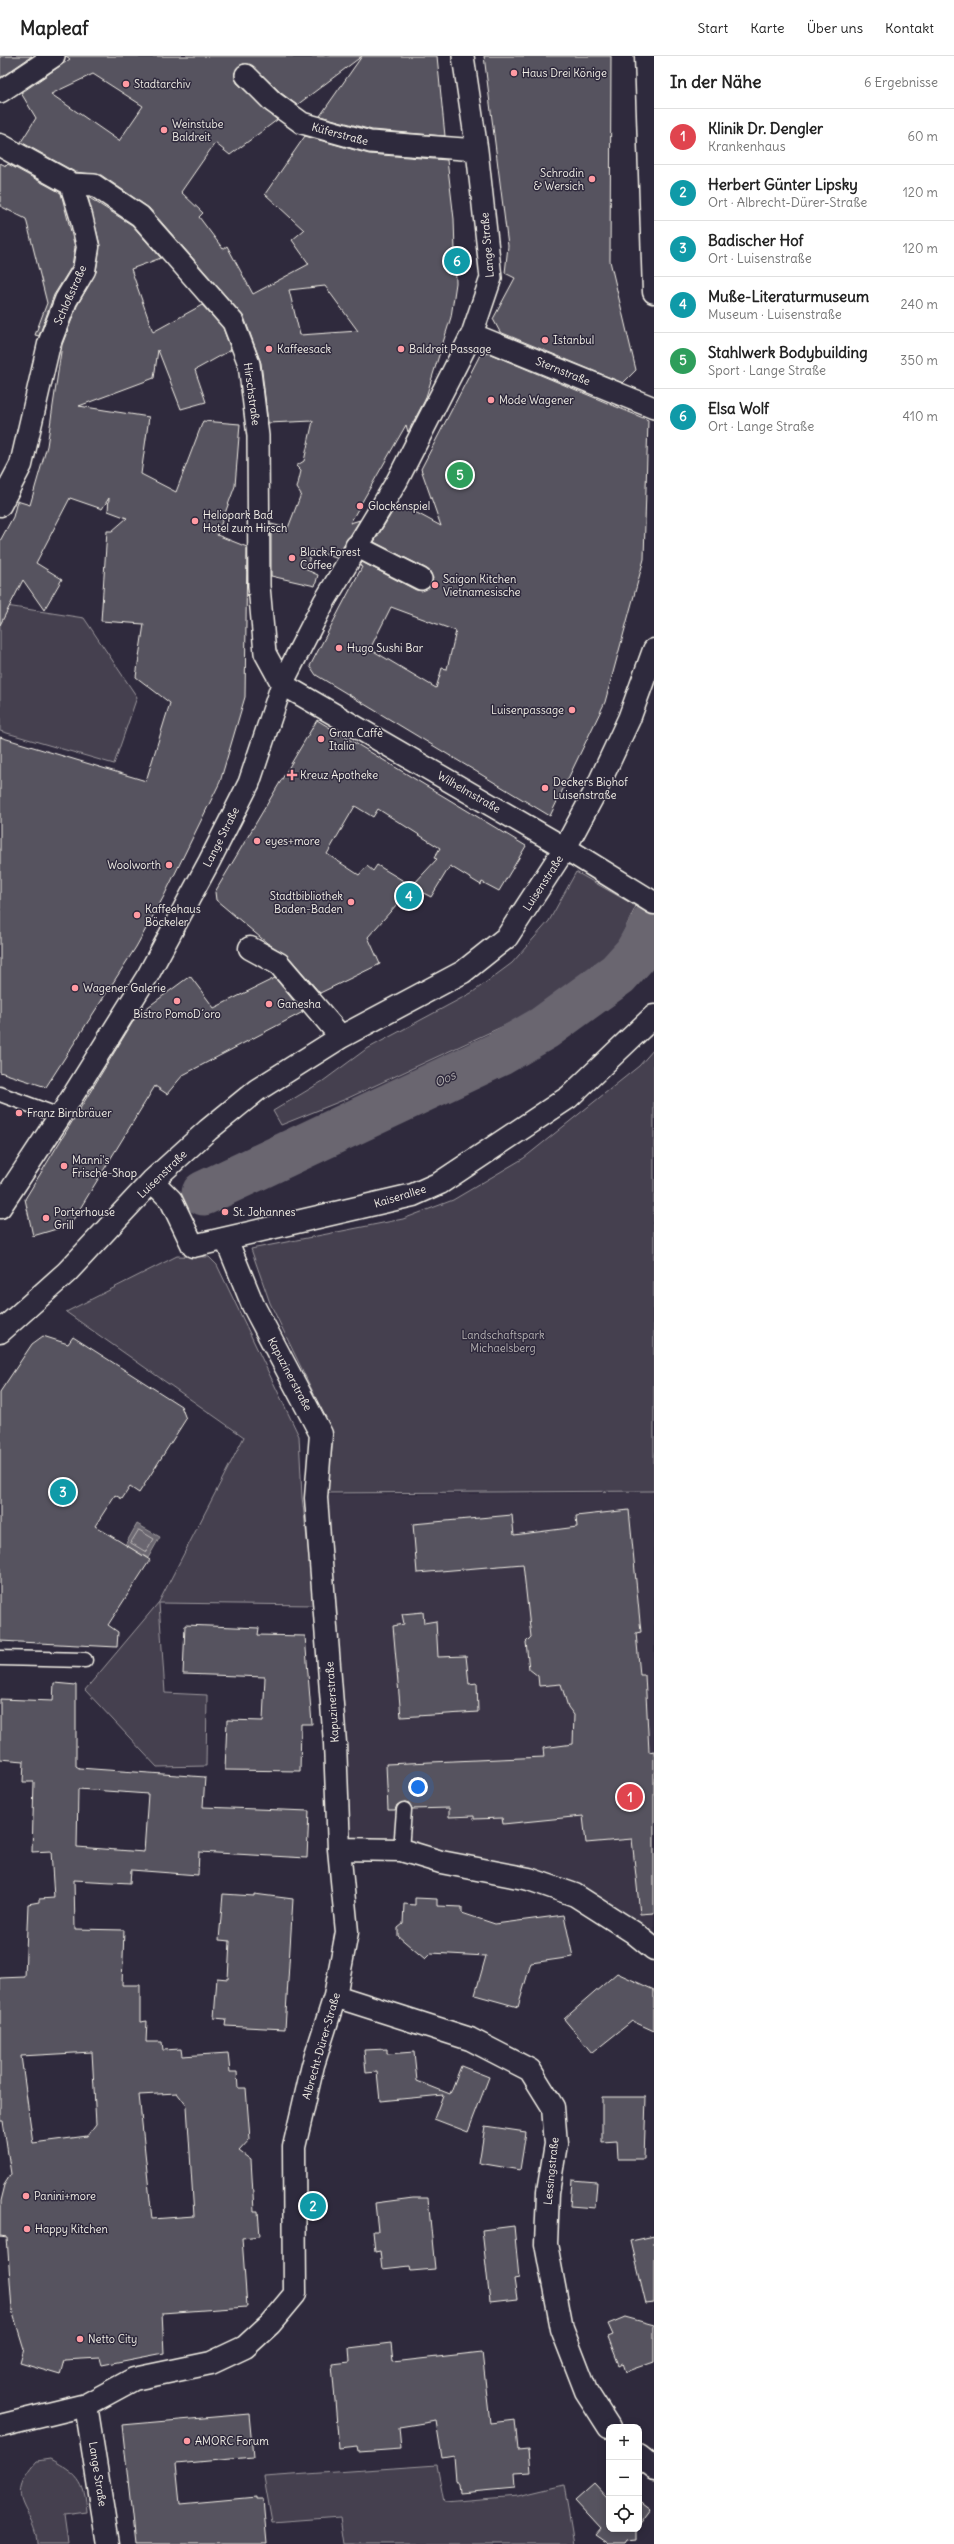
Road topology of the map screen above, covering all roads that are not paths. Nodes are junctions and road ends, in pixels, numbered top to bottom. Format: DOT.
graph roads {
  1 [pos="54,56"];
  2 [pos="463,56"];
  3 [pos="646,56"];
  4 [pos="246,75"];
  5 [pos="0,92"];
  6 [pos="0,145"];
  7 [pos="477,150"];
  8 [pos="72,191"];
  9 [pos="654,292"];
  10 [pos="472,334"];
  11 [pos="654,408"];
  12 [pos="0,505"];
  13 [pos="356,546"];
  14 [pos="421,579"];
  15 [pos="654,650"];
  16 [pos="282,684"];
  17 [pos="565,848"];
  18 [pos="649,900"];
  19 [pos="250,948"];
  20 [pos="654,1016"];
  21 [pos="341,1036"];
  22 [pos="0,1094"];
  23 [pos="60,1116"];
  24 [pos="152,1181"];
  25 [pos="0,1207"];
  26 [pos="226,1239"];
  27 [pos="0,1332"];
  28 [pos="0,1658"];
  29 [pos="85,1660"];
  30 [pos="404,1810"];
  31 [pos="339,1849"];
  32 [pos="401,1850"];
  33 [pos="654,1949"];
  34 [pos="335,1996"];
  35 [pos="86,2405"];
  36 [pos="607,2424"];
  37 [pos="0,2426"];
  38 [pos="642,2458"];
  39 [pos="654,2468"];
  40 [pos="108,2544"];
  1 -- 5 [label="street"];
  2 -- 7 [label="street, Lange Straße"];
  3 -- 9 [label="street"];
  4 -- 7 [label="street, Küferstraße"];
  6 -- 8 [label="street"];
  7 -- 10 [label="street, Lange Straße"];
  8 -- 12 [label="street, Schloßstraße"];
  8 -- 16 [label="street, Hirschstraße"];
  10 -- 11 [label="street, Sternstraße"];
  10 -- 13 [label="street, Lange Straße"];
  13 -- 14 [label="street"];
  13 -- 16 [label="street, Lange Straße"];
  15 -- 17 [label="street, Luisenstraße"];
  16 -- 17 [label="street, Wilhelmstraße"];
  16 -- 23 [label="street, Lange Straße"];
  17 -- 18 [label="street, Wilhelmstraße"];
  17 -- 21 [label="street, Luisenstraße"];
  19 -- 21 [label="street"];
  20 -- 26 [label="street, Kaiserallee"];
  21 -- 24 [label="street, Luisenstraße"];
  22 -- 23 [label="lane"];
  23 -- 25 [label="street, Lange Straße"];
  24 -- 26 [label="street, Kaiserallee"];
  24 -- 27 [label="street, Luisenstraße"];
  26 -- 31 [label="street, Kapuzinerstraße"];
  28 -- 29 [label="lane"];
  30 -- 32 [label="lane"];
  31 -- 32 [label="street"];
  31 -- 34 [label="street, Albrecht-Dürer-Straße"];
  32 -- 33 [label="street"];
  34 -- 35 [label="street, Albrecht-Dürer-Straße"];
  34 -- 36 [label="street, Lessingstraße"];
  35 -- 37 [label="street, Albrecht-Dürer-Straße"];
  35 -- 40 [label="street, Lange Straße"];
  38 -- 39 [label="street"];
}
